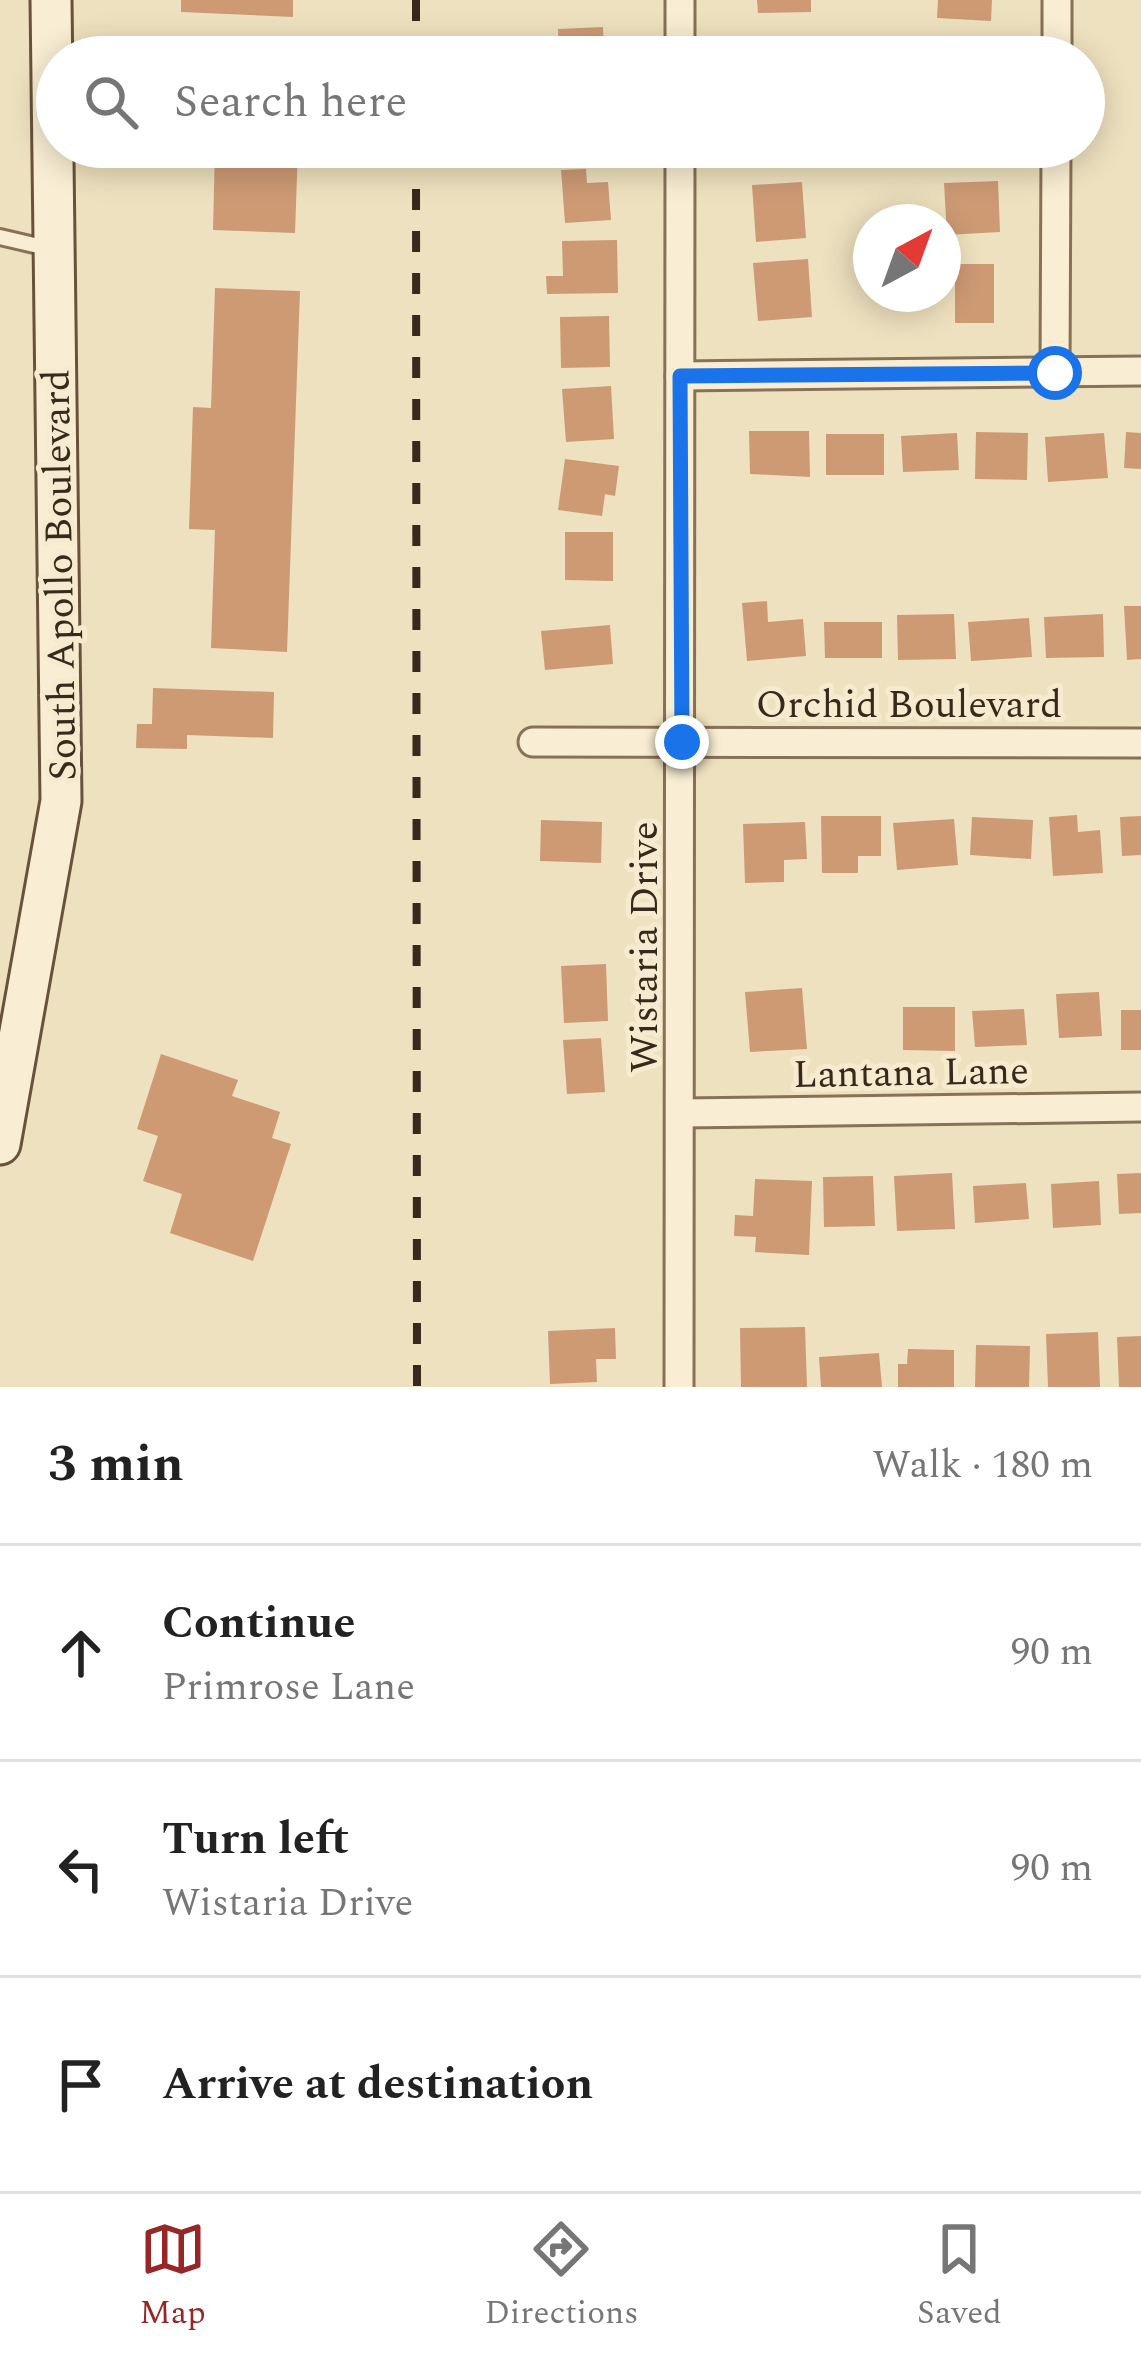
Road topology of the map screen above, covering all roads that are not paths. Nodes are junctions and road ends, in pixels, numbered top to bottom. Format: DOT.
graph roads {
  1 [pos="51,0"];
  2 [pos="680,0"];
  3 [pos="1057,0"];
  4 [pos="51,36"];
  5 [pos="680,36"];
  6 [pos="1057,36"];
  7 [pos="53,168"];
  8 [pos="680,168"];
  9 [pos="1056,168"];
  10 [pos="0,236"];
  11 [pos="54,250"];
  12 [pos="1141,371"];
  13 [pos="1055,373"];
  14 [pos="680,376"];
  15 [pos="533,742"];
  16 [pos="682,742"];
  17 [pos="1141,742"];
  18 [pos="1141,1107"];
  19 [pos="682,1114"];
  20 [pos="0,1144"];
  21 [pos="679,1387"];
  1 -- 4 [label="street, South Apollo Boulevard"];
  2 -- 5 [label="street"];
  3 -- 6 [label="street"];
  7 -- 11 [label="street, South Apollo Boulevard"];
  8 -- 14 [label="street, Wistaria Drive"];
  9 -- 13 [label="street"];
  10 -- 11 [label="lane"];
  11 -- 20 [label="street, South Apollo Boulevard"];
  12 -- 13 [label="street"];
  13 -- 14 [label="street"];
  14 -- 16 [label="street, Wistaria Drive"];
  15 -- 16 [label="street, Orchid Boulevard"];
  16 -- 17 [label="street, Orchid Boulevard"];
  16 -- 19 [label="street, Wistaria Drive"];
  18 -- 19 [label="street, Lantana Lane"];
  19 -- 21 [label="street, Wistaria Drive"];
}
